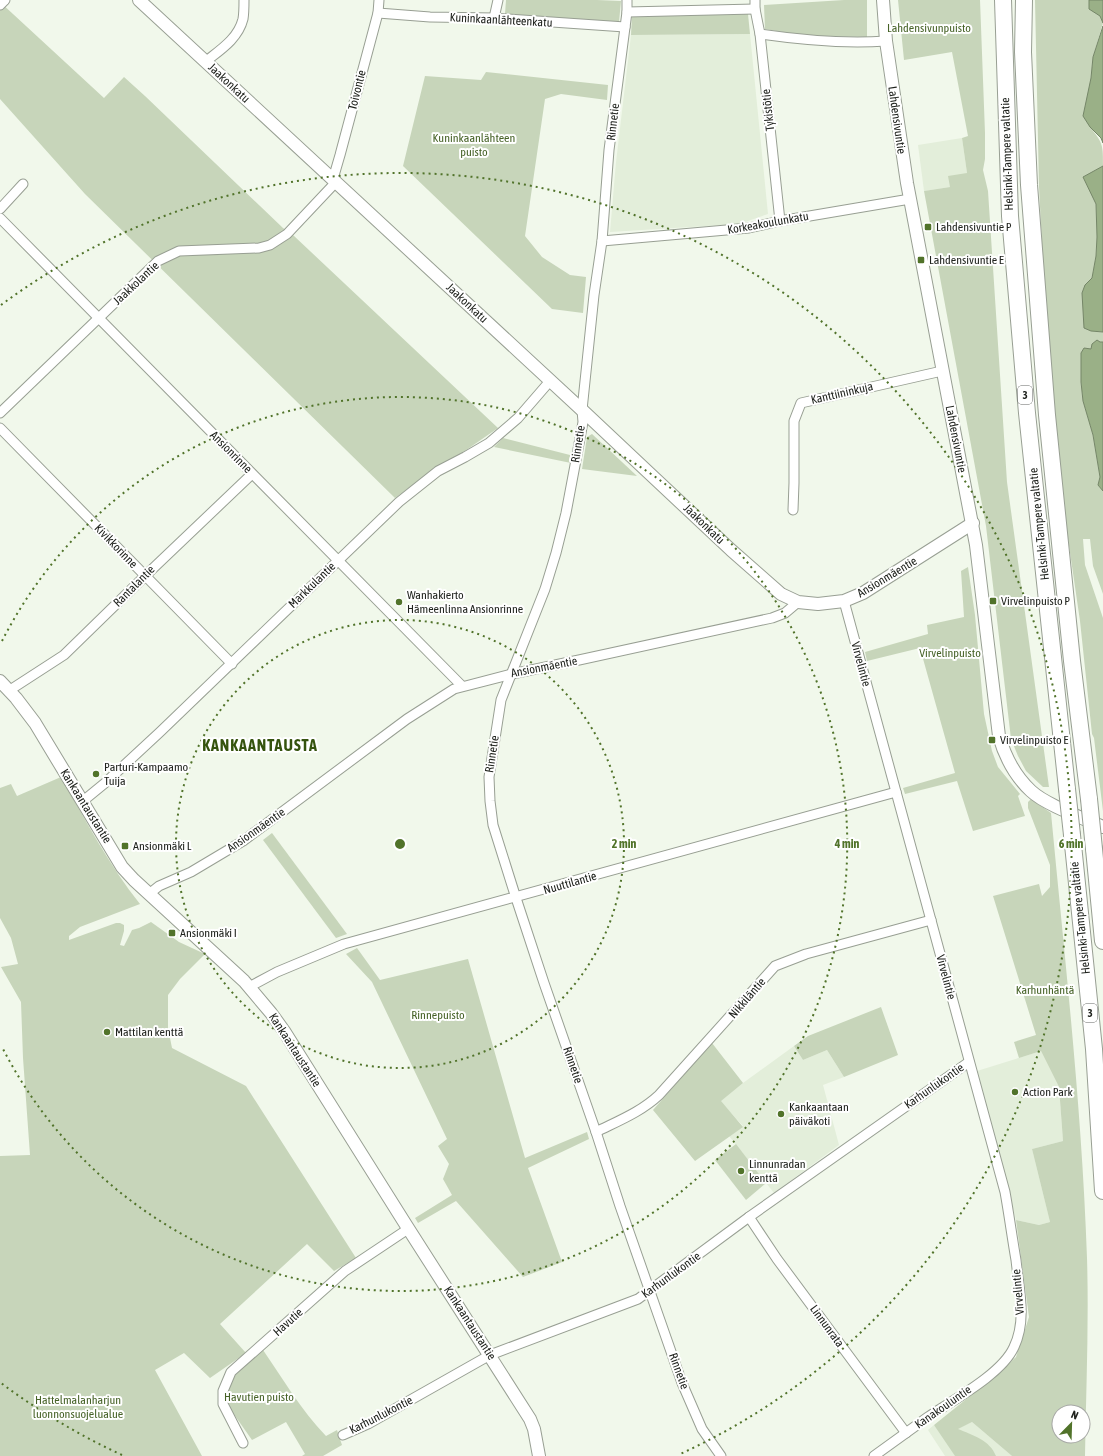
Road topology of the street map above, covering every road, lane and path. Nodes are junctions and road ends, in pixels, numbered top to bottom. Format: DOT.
graph roads {
  1 [pos="5,0"];
  2 [pos="138,0"];
  3 [pos="244,0"];
  4 [pos="379,0"];
  5 [pos="498,0"];
  6 [pos="627,0"];
  7 [pos="882,0"];
  8 [pos="1003,0"];
  9 [pos="1024,0"];
  10 [pos="755,4"];
  11 [pos="0,5"];
  12 [pos="627,12"];
  13 [pos="378,13"];
  14 [pos="494,18"];
  15 [pos="625,27"];
  16 [pos="760,34"];
  17 [pos="886,41"];
  18 [pos="205,62"];
  19 [pos="334,181"];
  20 [pos="23,184"];
  21 [pos="910,199"];
  22 [pos="0,209"];
  23 [pos="0,218"];
  24 [pos="780,221"];
  25 [pos="602,242"];
  26 [pos="99,318"];
  27 [pos="942,371"];
  28 [pos="550,381"];
  29 [pos="582,410"];
  30 [pos="0,413"];
  31 [pos="0,428"];
  32 [pos="252,474"];
  33 [pos="793,510"];
  34 [pos="973,523"];
  35 [pos="337,561"];
  36 [pos="145,576"];
  37 [pos="844,601"];
  38 [pos="798,602"];
  39 [pos="232,664"];
  40 [pos="512,674"];
  41 [pos="0,681"];
  42 [pos="462,686"];
  43 [pos="10,690"];
  44 [pos="896,792"];
  45 [pos="83,801"];
  46 [pos="1103,827"];
  47 [pos="149,894"];
  48 [pos="516,898"];
  49 [pos="931,920"];
  50 [pos="1103,941"];
  51 [pos="250,987"];
  52 [pos="969,1062"];
  53 [pos="596,1132"];
  54 [pos="1103,1191"];
  55 [pos="749,1218"];
  56 [pos="408,1229"];
  57 [pos="651,1290"];
  58 [pos="490,1355"];
  59 [pos="1010,1355"];
  60 [pos="906,1433"];
  61 [pos="343,1435"];
  62 [pos="243,1443"];
  63 [pos="539,1456"];
  64 [pos="721,1456"];
  65 [pos="874,1456"];
  1 -- 11 [label="street"];
  2 -- 18 [label="street, Jaakonkatu"];
  3 -- 18 [label="street"];
  4 -- 13 [label="street, Toivontie"];
  5 -- 14 [label="street"];
  6 -- 12 [label="street, Rinnetie"];
  7 -- 17 [label="street, Lahdensivuntie"];
  8 -- 54 [label="highway, Helsinki-Tampere valtatie / 3, bridge"];
  9 -- 50 [label="highway, Helsinki-Tampere valtatie / 3, bridge"];
  10 -- 12 [label="street"];
  10 -- 16 [label="street, Tykistötie"];
  12 -- 15 [label="street, Rinnetie"];
  13 -- 14 [label="street, Kuninkaanlähteenkatu"];
  13 -- 19 [label="street, Toivontie"];
  14 -- 15 [label="street, Kuninkaanlähteenkatu"];
  15 -- 25 [label="street, Rinnetie"];
  16 -- 17 [label="street"];
  16 -- 24 [label="street, Tykistötie"];
  17 -- 21 [label="street, Lahdensivuntie"];
  18 -- 19 [label="street, Jaakonkatu"];
  19 -- 26 [label="street, Jaakkolantie"];
  19 -- 28 [label="street, Jaakonkatu"];
  20 -- 22 [label="street"];
  21 -- 24 [label="street, Korkeakoulunkatu"];
  21 -- 27 [label="street, Lahdensivuntie"];
  23 -- 26 [label="street, Ansionrinne"];
  24 -- 25 [label="street, Korkeakoulunkatu"];
  25 -- 29 [label="street, Rinnetie"];
  26 -- 30 [label="street, Jaakkolantie"];
  26 -- 32 [label="street, Ansionrinne"];
  27 -- 33 [label="street, Kanttiininkuja"];
  27 -- 34 [label="street, Lahdensivuntie"];
  28 -- 29 [label="street, Jaakonkatu"];
  28 -- 35 [label="street, Markkulantie"];
  29 -- 38 [label="street, Jaakonkatu"];
  29 -- 40 [label="street, Rinnetie"];
  31 -- 36 [label="street, Kivikkorinne"];
  32 -- 35 [label="street, Ansionrinne"];
  32 -- 36 [label="street, Rantalantie"];
  34 -- 37 [label="street, Ansionmäentie"];
  34 -- 46 [label="street, Lahdensivuntie"];
  35 -- 39 [label="street, Markkulantie"];
  35 -- 42 [label="street, Ansionrinne"];
  36 -- 39 [label="street, Kivikkorinne"];
  36 -- 43 [label="street, Rantalantie"];
  37 -- 38 [label="street, Ansionmäentie"];
  37 -- 44 [label="street, Virvelintie"];
  38 -- 40 [label="street, Ansionmäentie"];
  39 -- 45 [label="street, Markkulantie"];
  40 -- 42 [label="street, Ansionmäentie"];
  40 -- 48 [label="street, Rinnetie"];
  41 -- 43 [label="street, Kankaantaustantie"];
  42 -- 47 [label="street, Ansionmäentie"];
  43 -- 45 [label="street, Kankaantaustantie"];
  44 -- 48 [label="street, Nuuttilantie"];
  44 -- 49 [label="street, Virvelintie"];
  45 -- 47 [label="street, Kankaantaustantie"];
  47 -- 51 [label="street, Kankaantaustantie"];
  48 -- 51 [label="street, Nuuttilantie"];
  48 -- 53 [label="street, Rinnetie"];
  49 -- 52 [label="street, Virvelintie"];
  49 -- 53 [label="street, Nikkiläntie"];
  51 -- 56 [label="street, Kankaantaustantie"];
  52 -- 55 [label="street, Karhunlukontie"];
  52 -- 59 [label="street, Virvelintie"];
  53 -- 57 [label="street, Rinnetie"];
  55 -- 57 [label="street, Karhunlukontie"];
  55 -- 60 [label="street, Linnunrata"];
  56 -- 58 [label="street, Kankaantaustantie"];
  56 -- 62 [label="street, Havutie"];
  57 -- 58 [label="street, Karhunlukontie"];
  57 -- 64 [label="street, Rinnetie"];
  58 -- 61 [label="street, Karhunlukontie"];
  58 -- 63 [label="street, Kankaantaustantie"];
  59 -- 60 [label="street, Kanakouluntie"];
  60 -- 65 [label="street, Kanakouluntie"];
}
